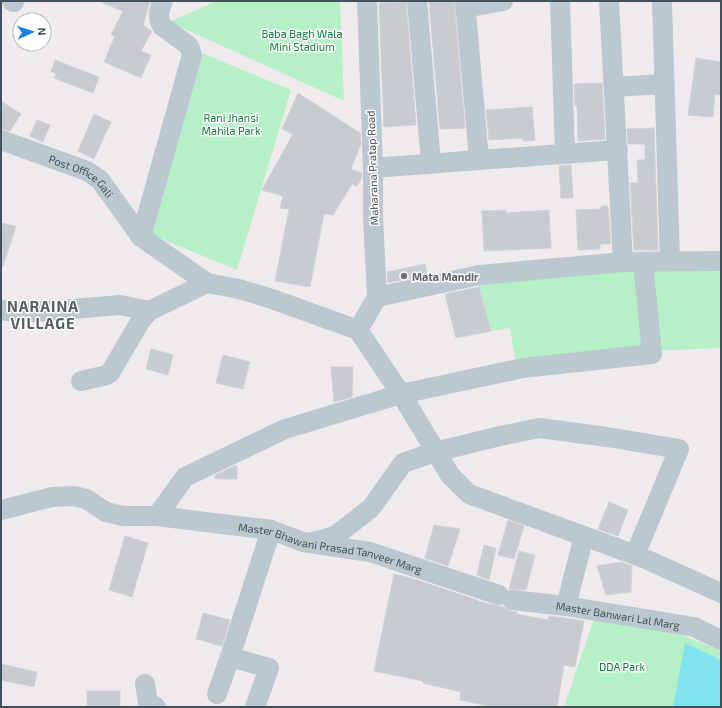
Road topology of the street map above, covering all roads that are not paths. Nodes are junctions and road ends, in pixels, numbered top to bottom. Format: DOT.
graph roads {
  1 [pos="163,1"];
  2 [pos="366,1"];
  3 [pos="418,1"];
  4 [pos="503,1"];
  5 [pos="560,1"];
  6 [pos="610,1"];
  7 [pos="662,1"];
  8 [pos="465,5"];
  9 [pos="664,84"];
  10 [pos="614,87"];
  11 [pos="1,140"];
  12 [pos="618,150"];
  13 [pos="565,154"];
  14 [pos="480,160"];
  15 [pos="432,163"];
  16 [pos="373,168"];
  17 [pos="141,237"];
  18 [pos="721,261"];
  19 [pos="623,262"];
  20 [pos="643,262"];
  21 [pos="670,262"];
  22 [pos="206,283"];
  23 [pos="377,297"];
  24 [pos="1,310"];
  25 [pos="149,311"];
  26 [pos="358,330"];
  27 [pos="81,380"];
  28 [pos="401,394"];
  29 [pos="435,452"];
  30 [pos="1,510"];
  31 [pos="157,516"];
  32 [pos="271,530"];
  33 [pos="584,536"];
  34 [pos="310,543"];
  35 [pos="635,554"];
  36 [pos="721,594"];
  37 [pos="506,598"];
  38 [pos="566,606"];
  39 [pos="721,640"];
  40 [pos="230,657"];
  41 [pos="145,684"];
  42 [pos="217,694"];
  43 [pos="156,707"];
  44 [pos="255,707"];
  1 -- 17 [label="street"];
  2 -- 16 [label="street, Maharana Pratap Road"];
  3 -- 15 [label="street"];
  4 -- 8 [label="street"];
  5 -- 13 [label="street"];
  6 -- 10 [label="street"];
  7 -- 9 [label="street"];
  8 -- 14 [label="street"];
  9 -- 10 [label="street"];
  9 -- 21 [label="street"];
  10 -- 12 [label="street"];
  11 -- 17 [label="street, Post Office Gali"];
  12 -- 13 [label="street"];
  12 -- 19 [label="street"];
  13 -- 14 [label="street"];
  14 -- 15 [label="street"];
  15 -- 16 [label="street"];
  16 -- 23 [label="street, Maharana Pratap Road"];
  17 -- 22 [label="street, Post Office Gali"];
  18 -- 21 [label="street"];
  19 -- 20 [label="street"];
  19 -- 23 [label="street"];
  20 -- 21 [label="street"];
  20 -- 28 [label="street"];
  22 -- 25 [label="street"];
  22 -- 26 [label="street"];
  23 -- 26 [label="street"];
  24 -- 25 [label="street"];
  25 -- 27 [label="street"];
  26 -- 28 [label="street"];
  28 -- 29 [label="street"];
  28 -- 31 [label="street"];
  29 -- 33 [label="street"];
  29 -- 34 [label="street"];
  29 -- 35 [label="street"];
  30 -- 31 [label="street, Master Bhawani Prasad Tanveer Marg"];
  31 -- 32 [label="street, Master Bhawani Prasad Tanveer Marg"];
  32 -- 34 [label="street, Master Bhawani Prasad Tanveer Marg"];
  32 -- 40 [label="street"];
  33 -- 35 [label="street"];
  33 -- 38 [label="street"];
  34 -- 37 [label="street, Master Bhawani Prasad Tanveer Marg"];
  35 -- 36 [label="street"];
  37 -- 38 [label="street, Master Banwari Lal Marg"];
  38 -- 39 [label="street, Master Banwari Lal Marg"];
  40 -- 42 [label="street"];
  40 -- 44 [label="street"];
  41 -- 43 [label="street"];
}
